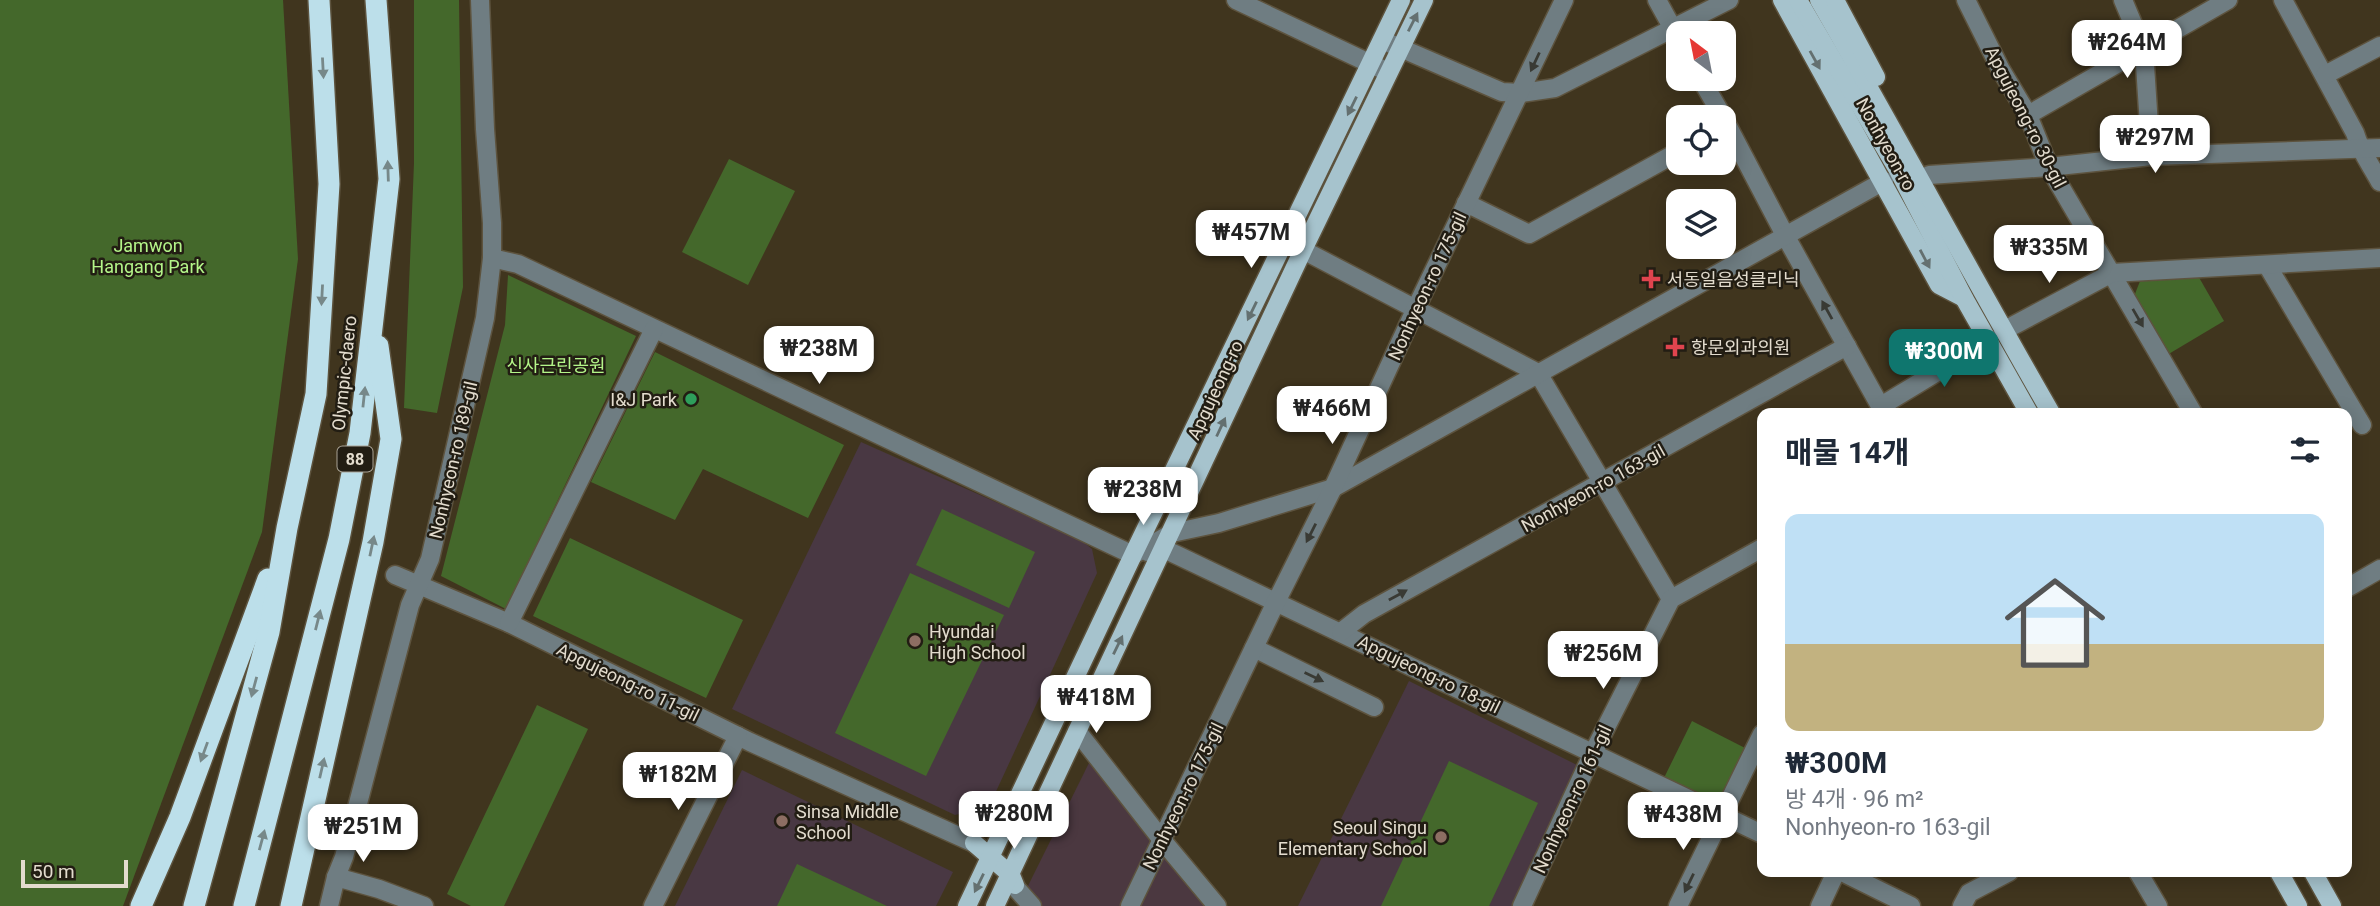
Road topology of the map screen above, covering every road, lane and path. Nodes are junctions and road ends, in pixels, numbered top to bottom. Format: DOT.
graph roads {
  1 [pos="319,0"];
  2 [pos="376,0"];
  3 [pos="480,0"];
  4 [pos="1236,0"];
  5 [pos="1401,0"];
  6 [pos="1424,0"];
  7 [pos="1564,0"];
  8 [pos="1657,0"];
  9 [pos="1729,0"];
  10 [pos="1782,0"];
  11 [pos="1798,0"];
  12 [pos="1819,0"];
  13 [pos="1835,0"];
  14 [pos="1966,0"];
  15 [pos="2123,0"];
  16 [pos="2228,0"];
  17 [pos="2283,0"];
  18 [pos="1669,21"];
  19 [pos="1696,21"];
  20 [pos="1666,38"];
  21 [pos="1382,40"];
  22 [pos="2380,46"];
  23 [pos="1400,48"];
  24 [pos="2144,50"];
  25 [pos="1370,63"];
  26 [pos="1388,72"];
  27 [pos="2325,75"];
  28 [pos="1521,93"];
  29 [pos="2028,115"];
  30 [pos="1736,144"];
  31 [pos="2380,148"];
  32 [pos="2359,149"];
  33 [pos="2151,156"];
  34 [pos="1666,159"];
  35 [pos="2049,167"];
  36 [pos="1929,176"];
  37 [pos="1884,181"];
  38 [pos="2380,181"];
  39 [pos="1466,203"];
  40 [pos="1786,237"];
  41 [pos="1303,250"];
  42 [pos="492,258"];
  43 [pos="2380,258"];
  44 [pos="2267,265"];
  45 [pos="2112,273"];
  46 [pos="1972,294"];
  47 [pos="1416,308"];
  48 [pos="373,312"];
  49 [pos="654,328"];
  50 [pos="1995,336"];
  51 [pos="1847,346"];
  52 [pos="1538,373"];
  53 [pos="1881,408"];
  54 [pos="1885,408"];
  55 [pos="2027,408"];
  56 [pos="2047,408"];
  57 [pos="2190,408"];
  58 [pos="2352,408"];
  59 [pos="2352,408"];
  60 [pos="2362,425"];
  61 [pos="1603,481"];
  62 [pos="1333,488"];
  63 [pos="288,528"];
  64 [pos="1168,541"];
  65 [pos="1757,551"];
  66 [pos="1133,555"];
  67 [pos="2380,569"];
  68 [pos="395,575"];
  69 [pos="421,585"];
  70 [pos="2352,585"];
  71 [pos="1671,599"];
  72 [pos="1276,602"];
  73 [pos="509,623"];
  74 [pos="1341,632"];
  75 [pos="1254,648"];
  76 [pos="1374,707"];
  77 [pos="1077,731"];
  78 [pos="738,736"];
  79 [pos="1757,744"];
  80 [pos="1593,753"];
  81 [pos="1722,815"];
  82 [pos="1757,832"];
  83 [pos="1162,840"];
  84 [pos="974,843"];
  85 [pos="991,856"];
  86 [pos="336,877"];
  87 [pos="1834,877"];
  88 [pos="1852,877"];
  89 [pos="2000,877"];
  90 [pos="2141,877"];
  91 [pos="2282,877"];
  92 [pos="2316,877"];
  93 [pos="1013,882"];
  94 [pos="193,901"];
  95 [pos="141,906"];
  96 [pos="244,906"];
  97 [pos="290,906"];
  98 [pos="329,906"];
  99 [pos="424,906"];
  100 [pos="653,906"];
  101 [pos="967,906"];
  102 [pos="995,906"];
  103 [pos="1032,906"];
  104 [pos="1130,906"];
  105 [pos="1217,906"];
  106 [pos="1522,906"];
  107 [pos="1678,906"];
  108 [pos="1820,906"];
  109 [pos="1911,906"];
  110 [pos="1962,906"];
  111 [pos="2158,906"];
  112 [pos="2298,906"];
  113 [pos="2332,906"];
  1 -- 63 [label="highway, Olympic-daero, one-way"];
  48 -- 2 [label="highway, Olympic-daero / 88, one-way"];
  3 -- 42 [label="street, Nonhyeon-ro 189-gil"];
  4 -- 25 [label="street"];
  5 -- 21 [label="main road, Apgujeong-ro"];
  23 -- 6 [label="main road, Apgujeong-ro, one-way"];
  7 -- 28 [label="street, Nonhyeon-ro 175-gil, one-way"];
  8 -- 18 [label="street"];
  9 -- 19 [label="street"];
  10 -- 37 [label="main road, Nonhyeon-ro, one-way"];
  11 -- 46 [label="main road, Nonhyeon-ro"];
  12 -- 46 [label="main road, Nonhyeon-ro"];
  13 -- 36 [label="main road, Nonhyeon-ro"];
  14 -- 29 [label="street, Apgujeong-ro 30-gil"];
  15 -- 24 [label="street"];
  16 -- 24 [label="street"];
  17 -- 27 [label="street"];
  20 -- 28 [label="street"];
  21 -- 23 [label="street"];
  21 -- 25 [label="main road, Apgujeong-ro"];
  22 -- 27 [label="street"];
  23 -- 26 [label="main road, Apgujeong-ro"];
  23 -- 28 [label="street"];
  24 -- 29 [label="street"];
  24 -- 33 [label="street"];
  25 -- 26 [label="street"];
  25 -- 66 [label="main road, Apgujeong-ro, one-way"];
  26 -- 41 [label="main road, Apgujeong-ro"];
  27 -- 32 [label="street"];
  28 -- 39 [label="street, Nonhyeon-ro 175-gil"];
  29 -- 35 [label="street, Apgujeong-ro 30-gil"];
  30 -- 40 [label="street"];
  31 -- 32 [label="street"];
  32 -- 33 [label="street"];
  32 -- 38 [label="street"];
  33 -- 35 [label="street"];
  34 -- 39 [label="street"];
  35 -- 36 [label="street"];
  35 -- 45 [label="street, Apgujeong-ro 30-gil"];
  36 -- 46 [label="main road, Nonhyeon-ro"];
  37 -- 40 [label="street"];
  37 -- 46 [label="main road, Nonhyeon-ro, one-way"];
  39 -- 47 [label="street, Nonhyeon-ro 175-gil"];
  51 -- 40 [label="street, one-way"];
  40 -- 52 [label="street"];
  41 -- 47 [label="street"];
  64 -- 41 [label="main road, Apgujeong-ro, one-way"];
  42 -- 49 [label="street"];
  42 -- 69 [label="street, Nonhyeon-ro 189-gil"];
  43 -- 44 [label="street"];
  44 -- 45 [label="street"];
  44 -- 59 [label="street"];
  45 -- 50 [label="street"];
  45 -- 57 [label="street, Apgujeong-ro 30-gil, one-way"];
  46 -- 50 [label="main road, Nonhyeon-ro"];
  47 -- 52 [label="street"];
  47 -- 62 [label="street, Nonhyeon-ro 175-gil"];
  96 -- 48 [label="highway, Olympic-daero / 88, one-way"];
  97 -- 48 [label="highway, one-way"];
  49 -- 66 [label="street"];
  49 -- 73 [label="street"];
  50 -- 54 [label="street"];
  50 -- 55 [label="main road, Nonhyeon-ro"];
  50 -- 56 [label="main road, Nonhyeon-ro"];
  51 -- 53 [label="street"];
  51 -- 61 [label="street, Nonhyeon-ro 163-gil"];
  52 -- 61 [label="street"];
  52 -- 62 [label="street"];
  58 -- 60 [label="street"];
  61 -- 71 [label="street"];
  74 -- 61 [label="street, Nonhyeon-ro 163-gil, one-way"];
  62 -- 64 [label="street"];
  62 -- 72 [label="street, Nonhyeon-ro 175-gil, one-way"];
  63 -- 94 [label="highway, Olympic-daero, one-way"];
  63 -- 95 [label="highway, one-way"];
  64 -- 66 [label="street"];
  64 -- 72 [label="street, Apgujeong-ro 18-gil"];
  77 -- 64 [label="main road, Apgujeong-ro, one-way"];
  65 -- 71 [label="street"];
  66 -- 85 [label="main road, Apgujeong-ro"];
  67 -- 70 [label="street"];
  68 -- 69 [label="street, Apgujeong-ro 11-gil"];
  69 -- 73 [label="street, Apgujeong-ro 11-gil"];
  69 -- 86 [label="street, Nonhyeon-ro 189-gil"];
  71 -- 80 [label="street, Nonhyeon-ro 161-gil"];
  72 -- 74 [label="street, Apgujeong-ro 18-gil"];
  72 -- 75 [label="street, Nonhyeon-ro 175-gil"];
  73 -- 78 [label="street, Apgujeong-ro 11-gil"];
  74 -- 80 [label="street, Apgujeong-ro 18-gil"];
  75 -- 76 [label="street, one-way"];
  75 -- 83 [label="street, Nonhyeon-ro 175-gil"];
  77 -- 83 [label="street"];
  77 -- 93 [label="main road, Apgujeong-ro"];
  78 -- 84 [label="street, Apgujeong-ro 11-gil"];
  78 -- 100 [label="street"];
  79 -- 81 [label="street"];
  80 -- 81 [label="street, Apgujeong-ro 18-gil"];
  80 -- 106 [label="street, Nonhyeon-ro 161-gil"];
  81 -- 82 [label="street, Apgujeong-ro 18-gil"];
  81 -- 107 [label="street, one-way"];
  83 -- 104 [label="street, Nonhyeon-ro 175-gil"];
  83 -- 105 [label="street"];
  84 -- 85 [label="main road"];
  85 -- 93 [label="main road"];
  85 -- 101 [label="main road, Apgujeong-ro, one-way"];
  86 -- 98 [label="street, Nonhyeon-ro 189-gil"];
  86 -- 99 [label="street"];
  87 -- 108 [label="street"];
  88 -- 109 [label="street"];
  89 -- 110 [label="street"];
  90 -- 111 [label="street"];
  91 -- 112 [label="main road"];
  92 -- 113 [label="main road"];
  93 -- 102 [label="main road, Apgujeong-ro"];
  93 -- 103 [label="street"];
}
